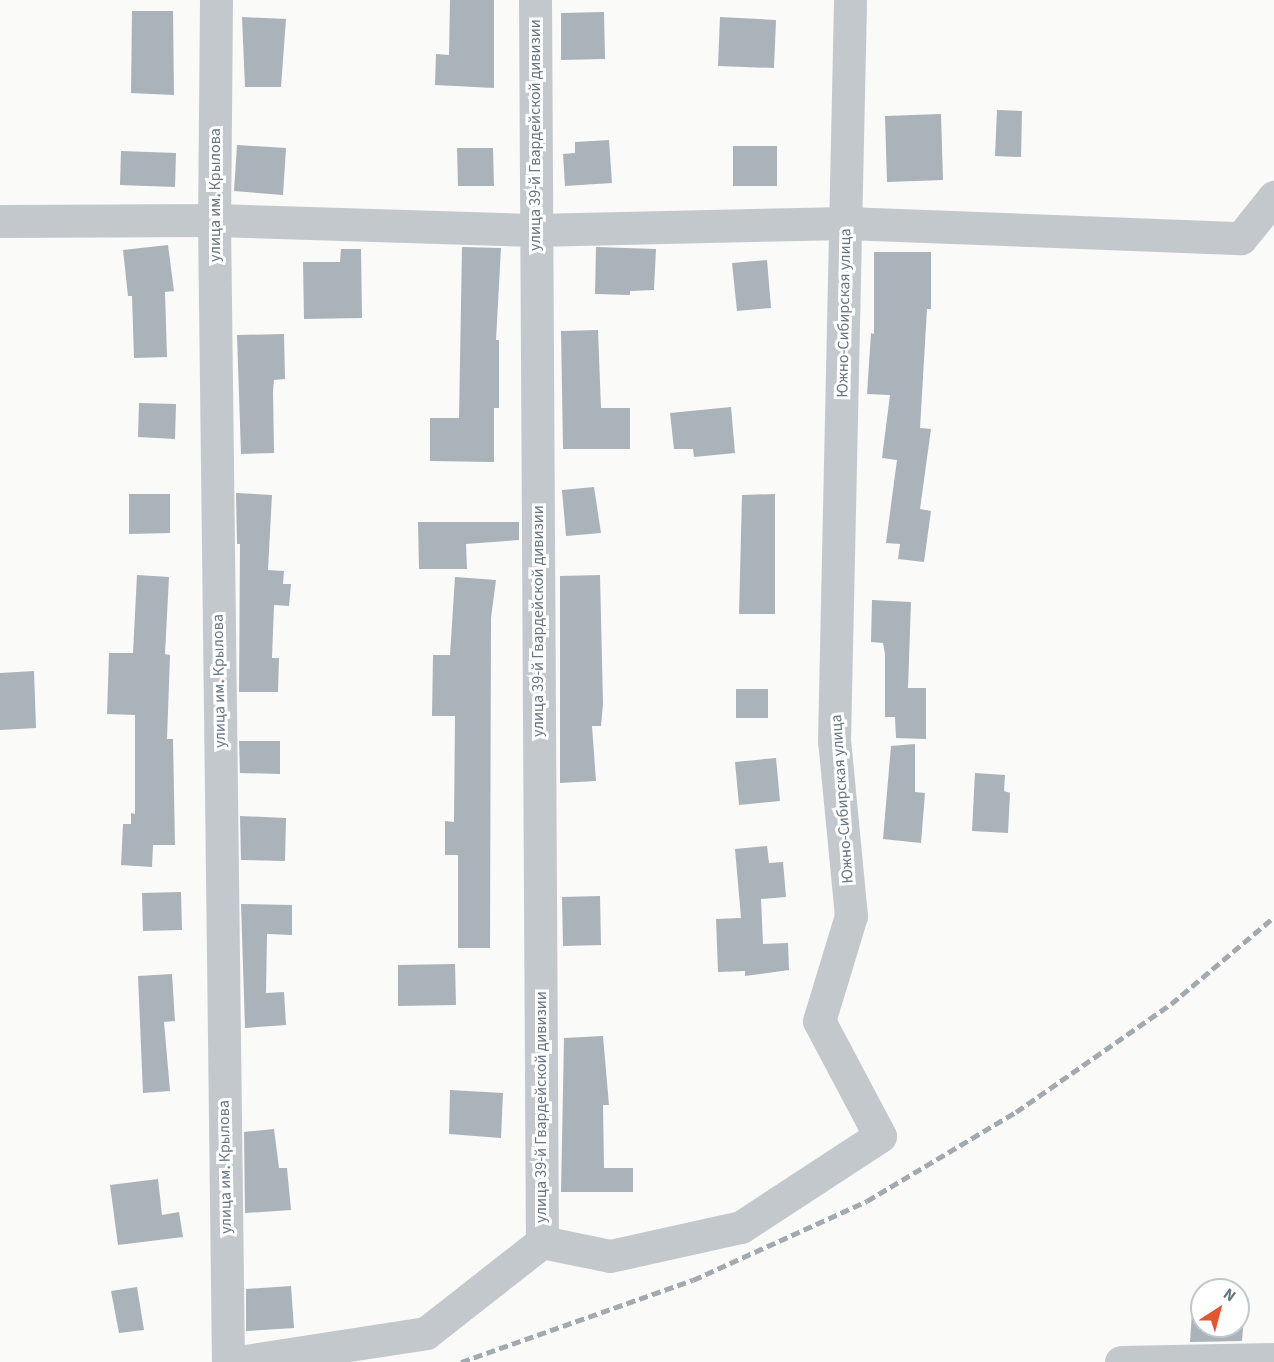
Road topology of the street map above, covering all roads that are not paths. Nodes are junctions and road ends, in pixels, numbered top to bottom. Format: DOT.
graph roads {
  1 [pos="216,0"];
  2 [pos="535,0"];
  3 [pos="850,0"];
  4 [pos="1274,196"];
  5 [pos="214,220"];
  6 [pos="0,221"];
  7 [pos="846,223"];
  8 [pos="534,230"];
  9 [pos="543,1242"];
  10 [pos="1274,1359"];
  11 [pos="228,1362"];
  12 [pos="238,1362"];
  13 [pos="1121,1362"];
  14 [pos="1130,1362"];
  1 -- 5 [label="street, улица им. Крылова"];
  2 -- 8 [label="street, улица 39-й Гвардейской дивизии"];
  3 -- 7 [label="street, Южно-Сибирская улица"];
  4 -- 7 [label="street"];
  5 -- 6 [label="street"];
  5 -- 8 [label="street"];
  5 -- 11 [label="street, улица им. Крылова"];
  7 -- 8 [label="street"];
  7 -- 9 [label="street, Южно-Сибирская улица"];
  8 -- 9 [label="street, улица 39-й Гвардейской дивизии"];
  9 -- 12 [label="street"];
  10 -- 14 [label="street"];
  13 -- 14 [label="street"];
}
